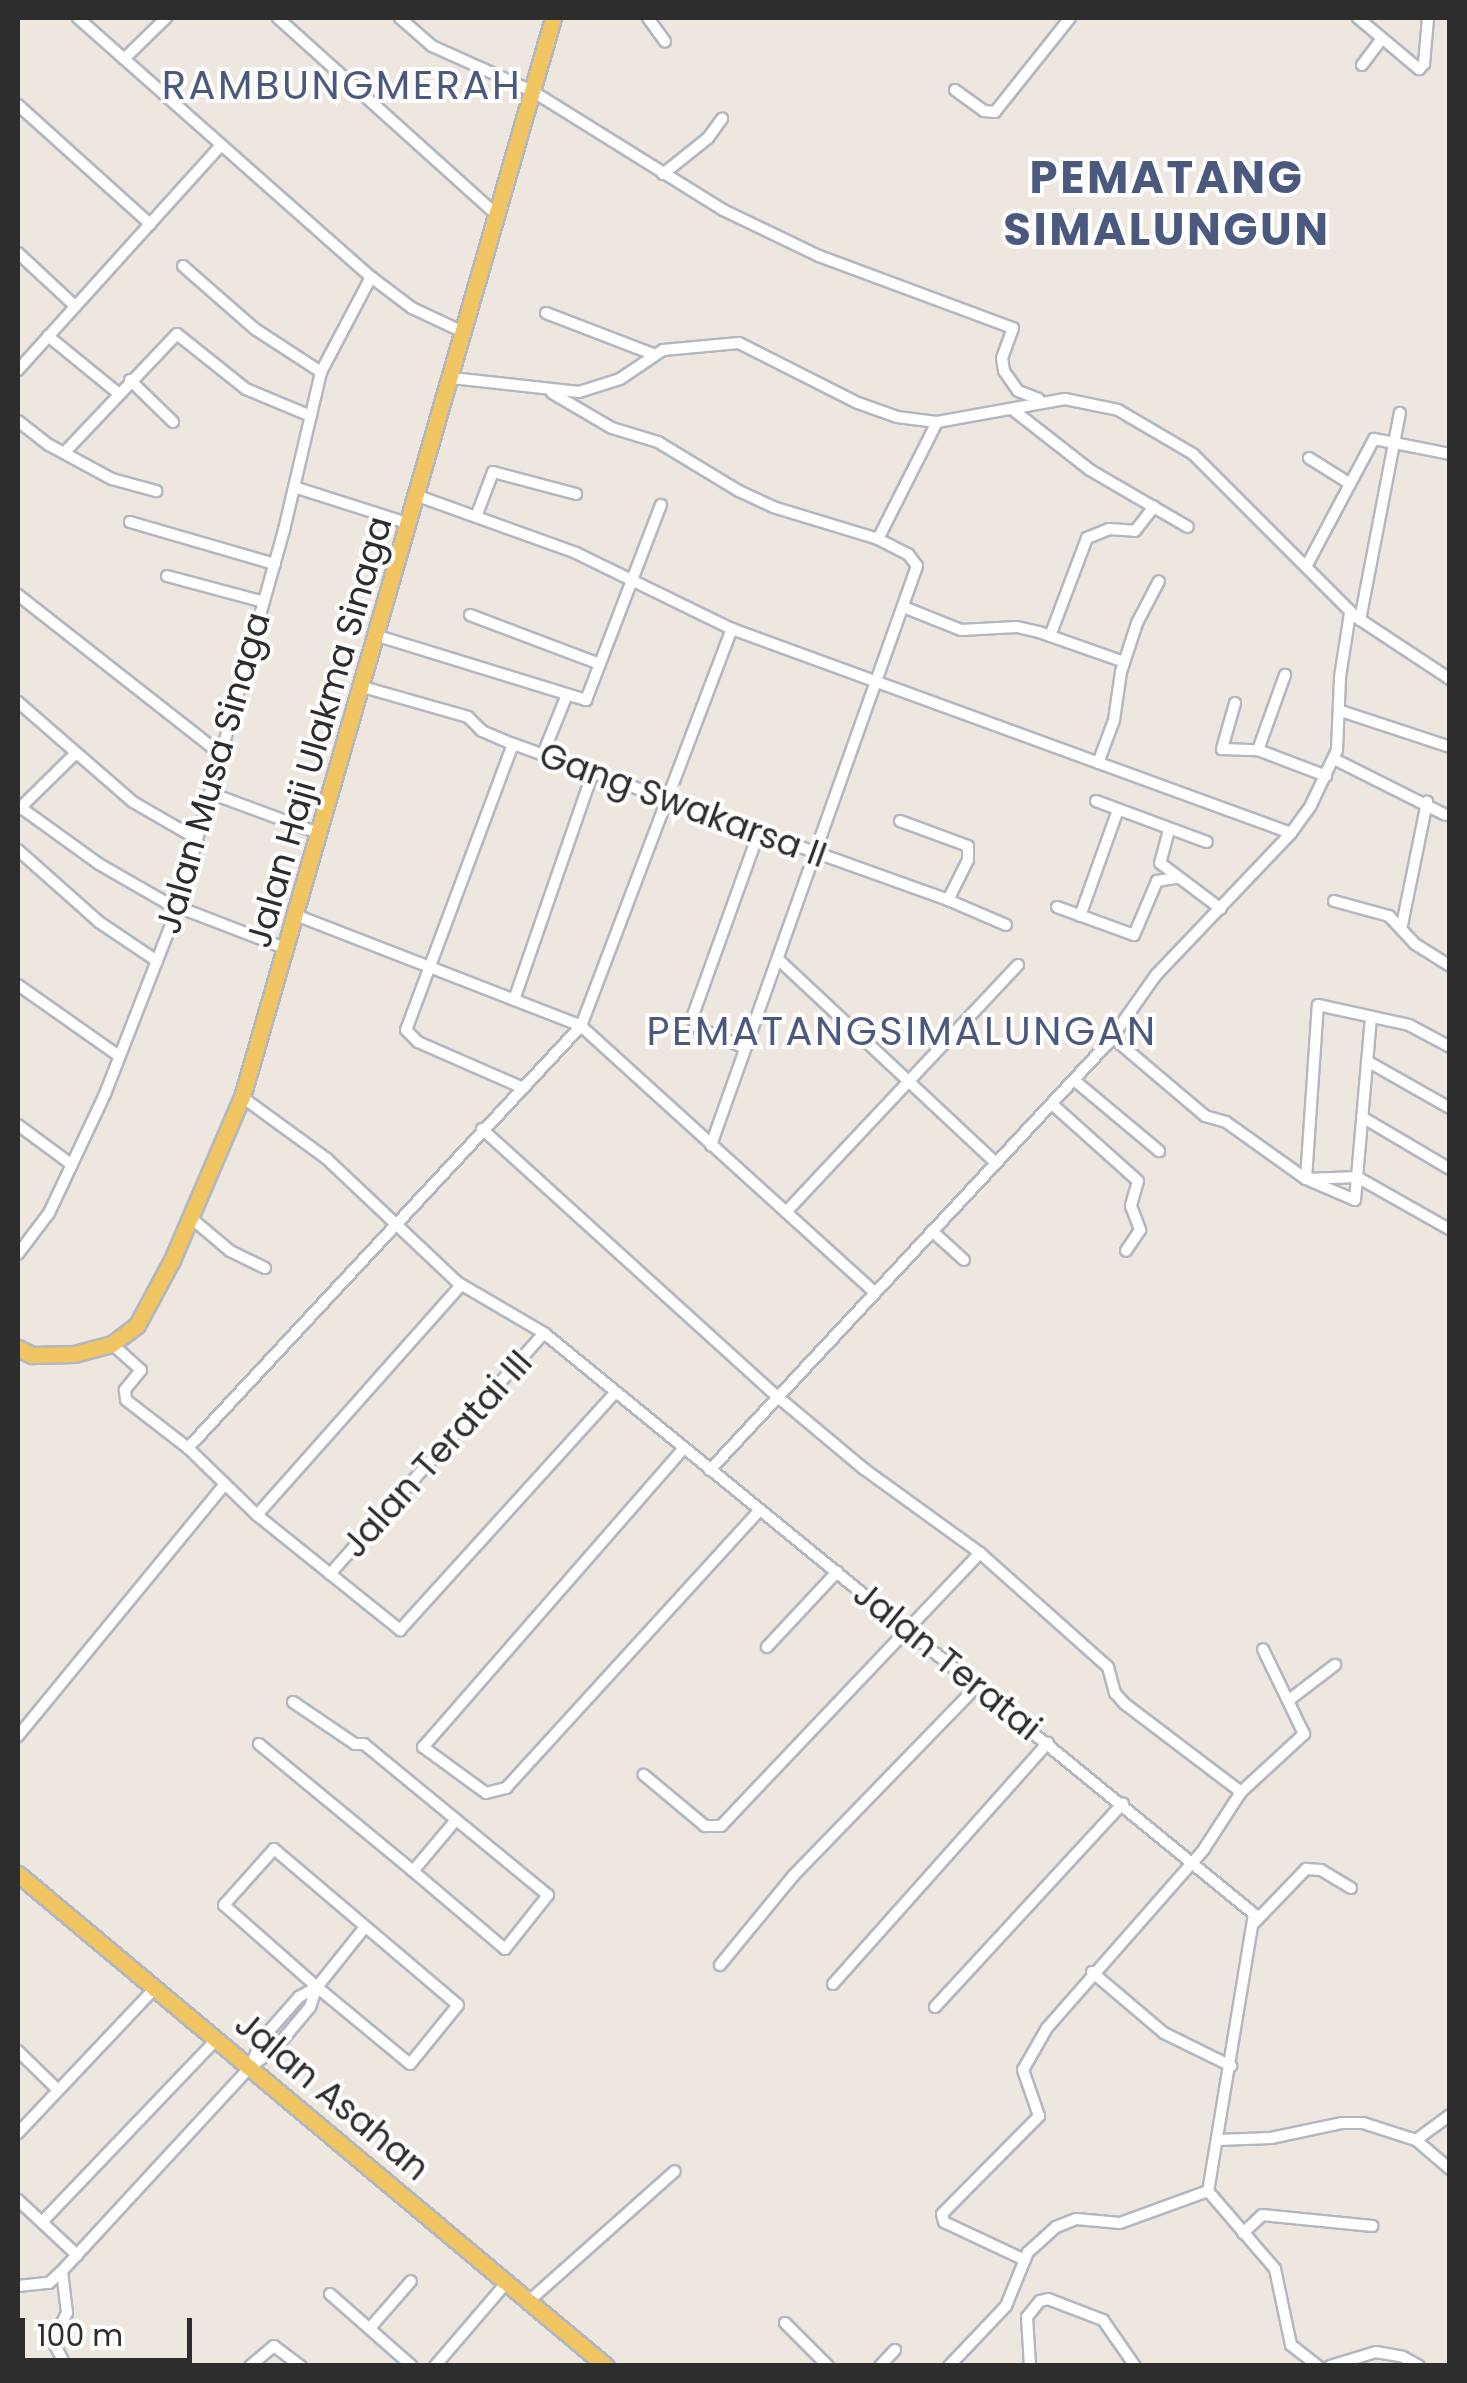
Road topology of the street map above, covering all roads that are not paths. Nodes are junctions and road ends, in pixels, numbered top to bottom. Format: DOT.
graph roads {
  1 [pos="78,18"];
  2 [pos="278,18"];
  3 [pos="400,18"];
  4 [pos="554,18"];
  5 [pos="648,18"];
  6 [pos="1050,18"];
  7 [pos="1358,18"];
  8 [pos="1428,18"];
  9 [pos="163,19"];
  10 [pos="1066,22"];
  11 [pos="1381,40"];
  12 [pos="665,41"];
  13 [pos="124,59"];
  14 [pos="1362,65"];
  15 [pos="954,90"];
  16 [pos="532,92"];
  17 [pos="18,105"];
  18 [pos="722,119"];
  19 [pos="221,145"];
  20 [pos="663,174"];
  21 [pos="498,216"];
  22 [pos="150,224"];
  23 [pos="18,253"];
  24 [pos="182,266"];
  25 [pos="370,277"];
  26 [pos="76,306"];
  27 [pos="546,314"];
  28 [pos="463,332"];
  29 [pos="48,336"];
  30 [pos="653,354"];
  31 [pos="18,370"];
  32 [pos="321,372"];
  33 [pos="452,378"];
  34 [pos="130,380"];
  35 [pos="550,391"];
  36 [pos="118,393"];
  37 [pos="1045,400"];
  38 [pos="1012,409"];
  39 [pos="1400,414"];
  40 [pos="312,416"];
  41 [pos="18,421"];
  42 [pos="173,422"];
  43 [pos="937,422"];
  44 [pos="1395,442"];
  45 [pos="64,453"];
  46 [pos="1450,454"];
  47 [pos="1309,458"];
  48 [pos="1348,483"];
  49 [pos="294,487"];
  50 [pos="156,491"];
  51 [pos="576,494"];
  52 [pos="418,496"];
  53 [pos="661,505"];
  54 [pos="1154,508"];
  55 [pos="476,517"];
  56 [pos="130,522"];
  57 [pos="410,524"];
  58 [pos="1188,528"];
  59 [pos="878,539"];
  60 [pos="275,564"];
  61 [pos="1307,565"];
  62 [pos="167,576"];
  63 [pos="634,581"];
  64 [pos="1160,582"];
  65 [pos="18,595"];
  66 [pos="264,602"];
  67 [pos="906,608"];
  68 [pos="470,615"];
  69 [pos="1355,616"];
  70 [pos="732,629"];
  71 [pos="378,636"];
  72 [pos="1050,636"];
  73 [pos="1124,662"];
  74 [pos="600,664"];
  75 [pos="1285,675"];
  76 [pos="1450,679"];
  77 [pos="878,684"];
  78 [pos="363,687"];
  79 [pos="566,697"];
  80 [pos="18,702"];
  81 [pos="1235,704"];
  82 [pos="1341,711"];
  83 [pos="513,744"];
  84 [pos="1450,746"];
  85 [pos="1258,750"];
  86 [pos="74,754"];
  87 [pos="221,754"];
  88 [pos="543,754"];
  89 [pos="1334,759"];
  90 [pos="1098,763"];
  91 [pos="593,772"];
  92 [pos="1326,776"];
  93 [pos="210,793"];
  94 [pos="669,800"];
  95 [pos="1096,801"];
  96 [pos="1427,802"];
  97 [pos="19,809"];
  98 [pos="1118,810"];
  99 [pos="1446,815"];
  100 [pos="900,821"];
  101 [pos="1170,830"];
  102 [pos="759,832"];
  103 [pos="1291,833"];
  104 [pos="321,834"];
  105 [pos="197,839"];
  106 [pos="1208,842"];
  107 [pos="18,850"];
  108 [pos="817,853"];
  109 [pos="1177,878"];
  110 [pos="948,900"];
  111 [pos="1334,901"];
  112 [pos="178,907"];
  113 [pos="1056,908"];
  114 [pos="1221,909"];
  115 [pos="298,916"];
  116 [pos="1080,916"];
  117 [pos="1006,925"];
  118 [pos="1402,925"];
  119 [pos="288,950"];
  120 [pos="778,960"];
  121 [pos="157,961"];
  122 [pos="1018,965"];
  123 [pos="1450,966"];
  124 [pos="429,967"];
  125 [pos="18,984"];
  126 [pos="514,1000"];
  127 [pos="1372,1017"];
  128 [pos="580,1026"];
  129 [pos="1112,1038"];
  130 [pos="1450,1047"];
  131 [pos="746,1048"];
  132 [pos="119,1056"];
  133 [pos="1368,1061"];
  134 [pos="1074,1080"];
  135 [pos="909,1082"];
  136 [pos="521,1088"];
  137 [pos="242,1097"];
  138 [pos="1052,1104"];
  139 [pos="1450,1108"];
  140 [pos="1362,1116"];
  141 [pos="18,1125"];
  142 [pos="482,1129"];
  143 [pos="711,1145"];
  144 [pos="1159,1151"];
  145 [pos="996,1164"];
  146 [pos="72,1165"];
  147 [pos="1450,1169"];
  148 [pos="1357,1177"];
  149 [pos="1306,1178"];
  150 [pos="786,1212"];
  151 [pos="190,1218"];
  152 [pos="395,1222"];
  153 [pos="1449,1229"];
  154 [pos="932,1231"];
  155 [pos="1126,1252"];
  156 [pos="18,1254"];
  157 [pos="964,1260"];
  158 [pos="266,1268"];
  159 [pos="461,1285"];
  160 [pos="875,1293"];
  161 [pos="544,1333"];
  162 [pos="112,1344"];
  163 [pos="18,1348"];
  164 [pos="616,1393"];
  165 [pos="778,1397"];
  166 [pos="188,1448"];
  167 [pos="684,1448"];
  168 [pos="710,1470"];
  169 [pos="225,1484"];
  170 [pos="760,1510"];
  171 [pos="257,1514"];
  172 [pos="980,1553"];
  173 [pos="837,1572"];
  174 [pos="330,1574"];
  175 [pos="907,1629"];
  176 [pos="767,1647"];
  177 [pos="1262,1649"];
  178 [pos="1335,1665"];
  179 [pos="977,1686"];
  180 [pos="1290,1700"];
  181 [pos="293,1702"];
  182 [pos="18,1736"];
  183 [pos="1048,1743"];
  184 [pos="259,1744"];
  185 [pos="644,1775"];
  186 [pos="1241,1792"];
  187 [pos="1123,1804"];
  188 [pos="456,1820"];
  189 [pos="1194,1861"];
  190 [pos="413,1870"];
  191 [pos="18,1874"];
  192 [pos="1351,1888"];
  193 [pos="1255,1922"];
  194 [pos="364,1927"];
  195 [pos="720,1965"];
  196 [pos="1092,1972"];
  197 [pos="833,1984"];
  198 [pos="317,1987"];
  199 [pos="154,1988"];
  200 [pos="935,2007"];
  201 [pos="217,2039"];
  202 [pos="18,2051"];
  203 [pos="1231,2066"];
  204 [pos="250,2067"];
  205 [pos="58,2090"];
  206 [pos="1450,2115"];
  207 [pos="18,2133"];
  208 [pos="1218,2140"];
  209 [pos="1416,2140"];
  210 [pos="1450,2169"];
  211 [pos="675,2171"];
  212 [pos="1208,2190"];
  213 [pos="18,2200"];
  214 [pos="42,2222"];
  215 [pos="1372,2226"];
  216 [pos="1243,2232"];
  217 [pos="77,2255"];
  218 [pos="1025,2260"];
  219 [pos="62,2271"];
  220 [pos="411,2281"];
  221 [pos="507,2282"];
  222 [pos="18,2286"];
  223 [pos="330,2294"];
  224 [pos="529,2301"];
  225 [pos="785,2323"];
  226 [pos="370,2328"];
  227 [pos="895,2350"];
  228 [pos="600,2364"];
  229 [pos="66,2366"];
  230 [pos="250,2366"];
  231 [pos="301,2366"];
  232 [pos="412,2366"];
  233 [pos="435,2366"];
  234 [pos="828,2366"];
  235 [pos="880,2366"];
  236 [pos="949,2366"];
  237 [pos="1030,2366"];
  238 [pos="1135,2366"];
  239 [pos="1318,2366"];
  240 [pos="1330,2366"];
  241 [pos="1419,2366"];
  1 -- 13 [label="street"];
  2 -- 21 [label="street"];
  3 -- 16 [label="street"];
  4 -- 16 [label="main road, Jalan Haji Ulakma Sinaga"];
  5 -- 12 [label="street"];
  6 -- 10 [label="street"];
  7 -- 11 [label="street"];
  8 -- 11 [label="street"];
  9 -- 13 [label="street"];
  10 -- 15 [label="street"];
  11 -- 14 [label="street"];
  13 -- 19 [label="street"];
  16 -- 20 [label="street"];
  16 -- 21 [label="main road, Jalan Haji Ulakma Sinaga"];
  17 -- 22 [label="street"];
  18 -- 20 [label="street"];
  19 -- 22 [label="street"];
  19 -- 25 [label="street"];
  20 -- 37 [label="street"];
  21 -- 28 [label="main road, Jalan Haji Ulakma Sinaga"];
  22 -- 26 [label="street"];
  23 -- 26 [label="street"];
  24 -- 32 [label="street"];
  25 -- 28 [label="street"];
  25 -- 32 [label="street, Jalan Musa Sinaga"];
  26 -- 29 [label="street"];
  27 -- 30 [label="street"];
  28 -- 33 [label="main road, Jalan Haji Ulakma Sinaga"];
  29 -- 31 [label="street"];
  29 -- 36 [label="street"];
  30 -- 35 [label="street"];
  30 -- 43 [label="street"];
  32 -- 40 [label="street, Jalan Musa Sinaga"];
  33 -- 35 [label="street"];
  33 -- 52 [label="main road, Jalan Haji Ulakma Sinaga"];
  34 -- 36 [label="street"];
  34 -- 40 [label="street"];
  34 -- 42 [label="street"];
  35 -- 59 [label="street"];
  36 -- 45 [label="street"];
  37 -- 38 [label="street"];
  37 -- 61 [label="street"];
  38 -- 43 [label="street"];
  38 -- 54 [label="street"];
  39 -- 44 [label="street"];
  40 -- 49 [label="street, Jalan Musa Sinaga"];
  41 -- 45 [label="street"];
  43 -- 59 [label="street"];
  44 -- 46 [label="street"];
  44 -- 48 [label="street"];
  44 -- 69 [label="street"];
  45 -- 50 [label="street"];
  47 -- 48 [label="street"];
  48 -- 61 [label="street"];
  49 -- 57 [label="street"];
  49 -- 60 [label="street, Jalan Musa Sinaga"];
  51 -- 55 [label="street"];
  52 -- 55 [label="street"];
  52 -- 57 [label="main road, Jalan Haji Ulakma Sinaga"];
  53 -- 63 [label="street"];
  54 -- 58 [label="street"];
  54 -- 72 [label="street"];
  55 -- 63 [label="street"];
  56 -- 60 [label="street"];
  57 -- 71 [label="main road, Jalan Haji Ulakma Sinaga"];
  59 -- 67 [label="street"];
  60 -- 66 [label="street, Jalan Musa Sinaga"];
  61 -- 69 [label="street"];
  62 -- 66 [label="street"];
  63 -- 70 [label="street"];
  63 -- 74 [label="street"];
  64 -- 73 [label="street"];
  65 -- 87 [label="street"];
  66 -- 87 [label="street, Jalan Musa Sinaga"];
  67 -- 72 [label="street"];
  67 -- 77 [label="street"];
  68 -- 74 [label="street"];
  69 -- 76 [label="street"];
  69 -- 82 [label="street"];
  70 -- 77 [label="street"];
  70 -- 94 [label="street"];
  71 -- 78 [label="main road, Jalan Haji Ulakma Sinaga"];
  71 -- 79 [label="street"];
  72 -- 73 [label="street"];
  73 -- 90 [label="street"];
  74 -- 79 [label="street"];
  75 -- 85 [label="street"];
  77 -- 90 [label="street"];
  77 -- 108 [label="street"];
  78 -- 83 [label="street, Gang Swakarsa II"];
  78 -- 104 [label="main road, Jalan Haji Ulakma Sinaga"];
  79 -- 88 [label="street"];
  80 -- 86 [label="street"];
  81 -- 85 [label="street"];
  82 -- 84 [label="street"];
  82 -- 89 [label="street"];
  83 -- 88 [label="street, Gang Swakarsa II"];
  83 -- 124 [label="street"];
  85 -- 92 [label="street"];
  86 -- 97 [label="street"];
  86 -- 105 [label="street"];
  87 -- 93 [label="street, Jalan Musa Sinaga"];
  88 -- 91 [label="street, Gang Swakarsa II"];
  89 -- 92 [label="street"];
  89 -- 96 [label="street"];
  90 -- 103 [label="street"];
  91 -- 94 [label="street, Gang Swakarsa II"];
  91 -- 126 [label="street"];
  92 -- 103 [label="street"];
  93 -- 104 [label="street"];
  93 -- 105 [label="street, Jalan Musa Sinaga"];
  94 -- 102 [label="street, Gang Swakarsa II"];
  94 -- 128 [label="street"];
  95 -- 98 [label="street"];
  96 -- 99 [label="street"];
  96 -- 118 [label="street"];
  97 -- 112 [label="street"];
  98 -- 101 [label="street"];
  98 -- 116 [label="street"];
  100 -- 110 [label="street"];
  101 -- 106 [label="street"];
  101 -- 109 [label="street"];
  102 -- 108 [label="street, Gang Swakarsa II"];
  102 -- 131 [label="street"];
  103 -- 114 [label="street"];
  104 -- 115 [label="main road, Jalan Haji Ulakma Sinaga"];
  105 -- 112 [label="street, Jalan Musa Sinaga"];
  107 -- 121 [label="street"];
  108 -- 110 [label="street, Gang Swakarsa II"];
  108 -- 120 [label="street"];
  109 -- 114 [label="street"];
  109 -- 116 [label="street"];
  110 -- 117 [label="street, Gang Swakarsa II"];
  111 -- 118 [label="street"];
  112 -- 119 [label="street"];
  112 -- 121 [label="street, Jalan Musa Sinaga"];
  113 -- 116 [label="street"];
  114 -- 129 [label="street"];
  115 -- 119 [label="main road, Jalan Haji Ulakma Sinaga"];
  115 -- 124 [label="street"];
  118 -- 123 [label="street"];
  119 -- 137 [label="main road, Jalan Haji Ulakma Sinaga"];
  120 -- 131 [label="street"];
  120 -- 135 [label="street"];
  121 -- 132 [label="street, Jalan Musa Sinaga"];
  122 -- 135 [label="street"];
  124 -- 126 [label="street"];
  124 -- 136 [label="street"];
  125 -- 132 [label="street"];
  126 -- 128 [label="street"];
  127 -- 130 [label="street"];
  127 -- 133 [label="street"];
  127 -- 149 [label="street"];
  128 -- 136 [label="street"];
  128 -- 143 [label="street"];
  129 -- 134 [label="street"];
  129 -- 149 [label="street"];
  131 -- 143 [label="street"];
  132 -- 146 [label="street, Jalan Musa Sinaga"];
  133 -- 139 [label="street"];
  133 -- 140 [label="street"];
  134 -- 138 [label="street"];
  134 -- 144 [label="street"];
  135 -- 145 [label="street"];
  135 -- 150 [label="street"];
  136 -- 142 [label="street"];
  137 -- 151 [label="main road, Jalan Haji Ulakma Sinaga"];
  137 -- 152 [label="street, Jalan Teratai"];
  138 -- 145 [label="street"];
  138 -- 155 [label="street"];
  140 -- 147 [label="street"];
  140 -- 148 [label="street"];
  141 -- 146 [label="street"];
  142 -- 152 [label="street"];
  142 -- 165 [label="street"];
  143 -- 150 [label="street"];
  145 -- 154 [label="street"];
  146 -- 156 [label="street, Jalan Musa Sinaga"];
  148 -- 149 [label="street"];
  148 -- 149 [label="street"];
  148 -- 153 [label="street"];
  150 -- 160 [label="street"];
  151 -- 158 [label="street"];
  151 -- 162 [label="main road, Jalan Haji Ulakma Sinaga"];
  152 -- 159 [label="street, Jalan Teratai"];
  152 -- 166 [label="street"];
  154 -- 157 [label="street"];
  154 -- 160 [label="street"];
  159 -- 161 [label="street, Jalan Teratai"];
  159 -- 171 [label="street"];
  160 -- 165 [label="street"];
  161 -- 164 [label="street, Jalan Teratai"];
  161 -- 174 [label="street, Jalan Teratai III"];
  162 -- 163 [label="main road"];
  162 -- 166 [label="street"];
  164 -- 167 [label="street, Jalan Teratai"];
  164 -- 174 [label="street"];
  165 -- 168 [label="street"];
  165 -- 172 [label="street"];
  166 -- 169 [label="street"];
  167 -- 168 [label="street, Jalan Teratai"];
  167 -- 170 [label="street"];
  168 -- 170 [label="street, Jalan Teratai"];
  169 -- 171 [label="street"];
  169 -- 182 [label="street"];
  170 -- 173 [label="street, Jalan Teratai"];
  171 -- 174 [label="street"];
  172 -- 175 [label="street"];
  172 -- 186 [label="street"];
  173 -- 175 [label="street, Jalan Teratai"];
  173 -- 176 [label="street"];
  175 -- 179 [label="street, Jalan Teratai"];
  175 -- 185 [label="street"];
  177 -- 180 [label="street"];
  178 -- 180 [label="street"];
  179 -- 183 [label="street, Jalan Teratai"];
  179 -- 195 [label="street"];
  180 -- 186 [label="street"];
  181 -- 188 [label="street"];
  183 -- 187 [label="street, Jalan Teratai"];
  183 -- 197 [label="street"];
  184 -- 190 [label="street"];
  186 -- 189 [label="street"];
  187 -- 189 [label="street, Jalan Teratai"];
  187 -- 200 [label="street"];
  188 -- 190 [label="street"];
  188 -- 190 [label="street"];
  189 -- 193 [label="street, Jalan Teratai"];
  189 -- 196 [label="street"];
  191 -- 199 [label="main road, Jalan Asahan"];
  192 -- 193 [label="street"];
  193 -- 203 [label="street"];
  194 -- 198 [label="street"];
  194 -- 198 [label="street"];
  194 -- 198 [label="street"];
  196 -- 203 [label="street"];
  196 -- 218 [label="street"];
  198 -- 204 [label="street"];
  199 -- 201 [label="main road, Jalan Asahan"];
  199 -- 205 [label="street"];
  201 -- 204 [label="main road, Jalan Asahan"];
  201 -- 214 [label="street"];
  202 -- 205 [label="street"];
  203 -- 208 [label="street"];
  204 -- 217 [label="street"];
  204 -- 221 [label="main road, Jalan Asahan"];
  205 -- 207 [label="street"];
  206 -- 209 [label="street"];
  208 -- 209 [label="street"];
  208 -- 212 [label="street"];
  209 -- 210 [label="street"];
  211 -- 224 [label="street"];
  212 -- 216 [label="street"];
  212 -- 218 [label="street"];
  213 -- 214 [label="street"];
  214 -- 217 [label="street"];
  215 -- 216 [label="street"];
  216 -- 239 [label="street"];
  217 -- 219 [label="street"];
  218 -- 236 [label="street"];
  219 -- 222 [label="street"];
  219 -- 229 [label="street"];
  220 -- 226 [label="street"];
  221 -- 224 [label="main road, Jalan Asahan"];
  221 -- 233 [label="street"];
  223 -- 226 [label="street"];
  224 -- 228 [label="main road, Jalan Asahan"];
  225 -- 234 [label="street"];
  226 -- 232 [label="street"];
  227 -- 235 [label="street"];
  230 -- 231 [label="street"];
  237 -- 238 [label="street"];
  240 -- 241 [label="street"];
}
